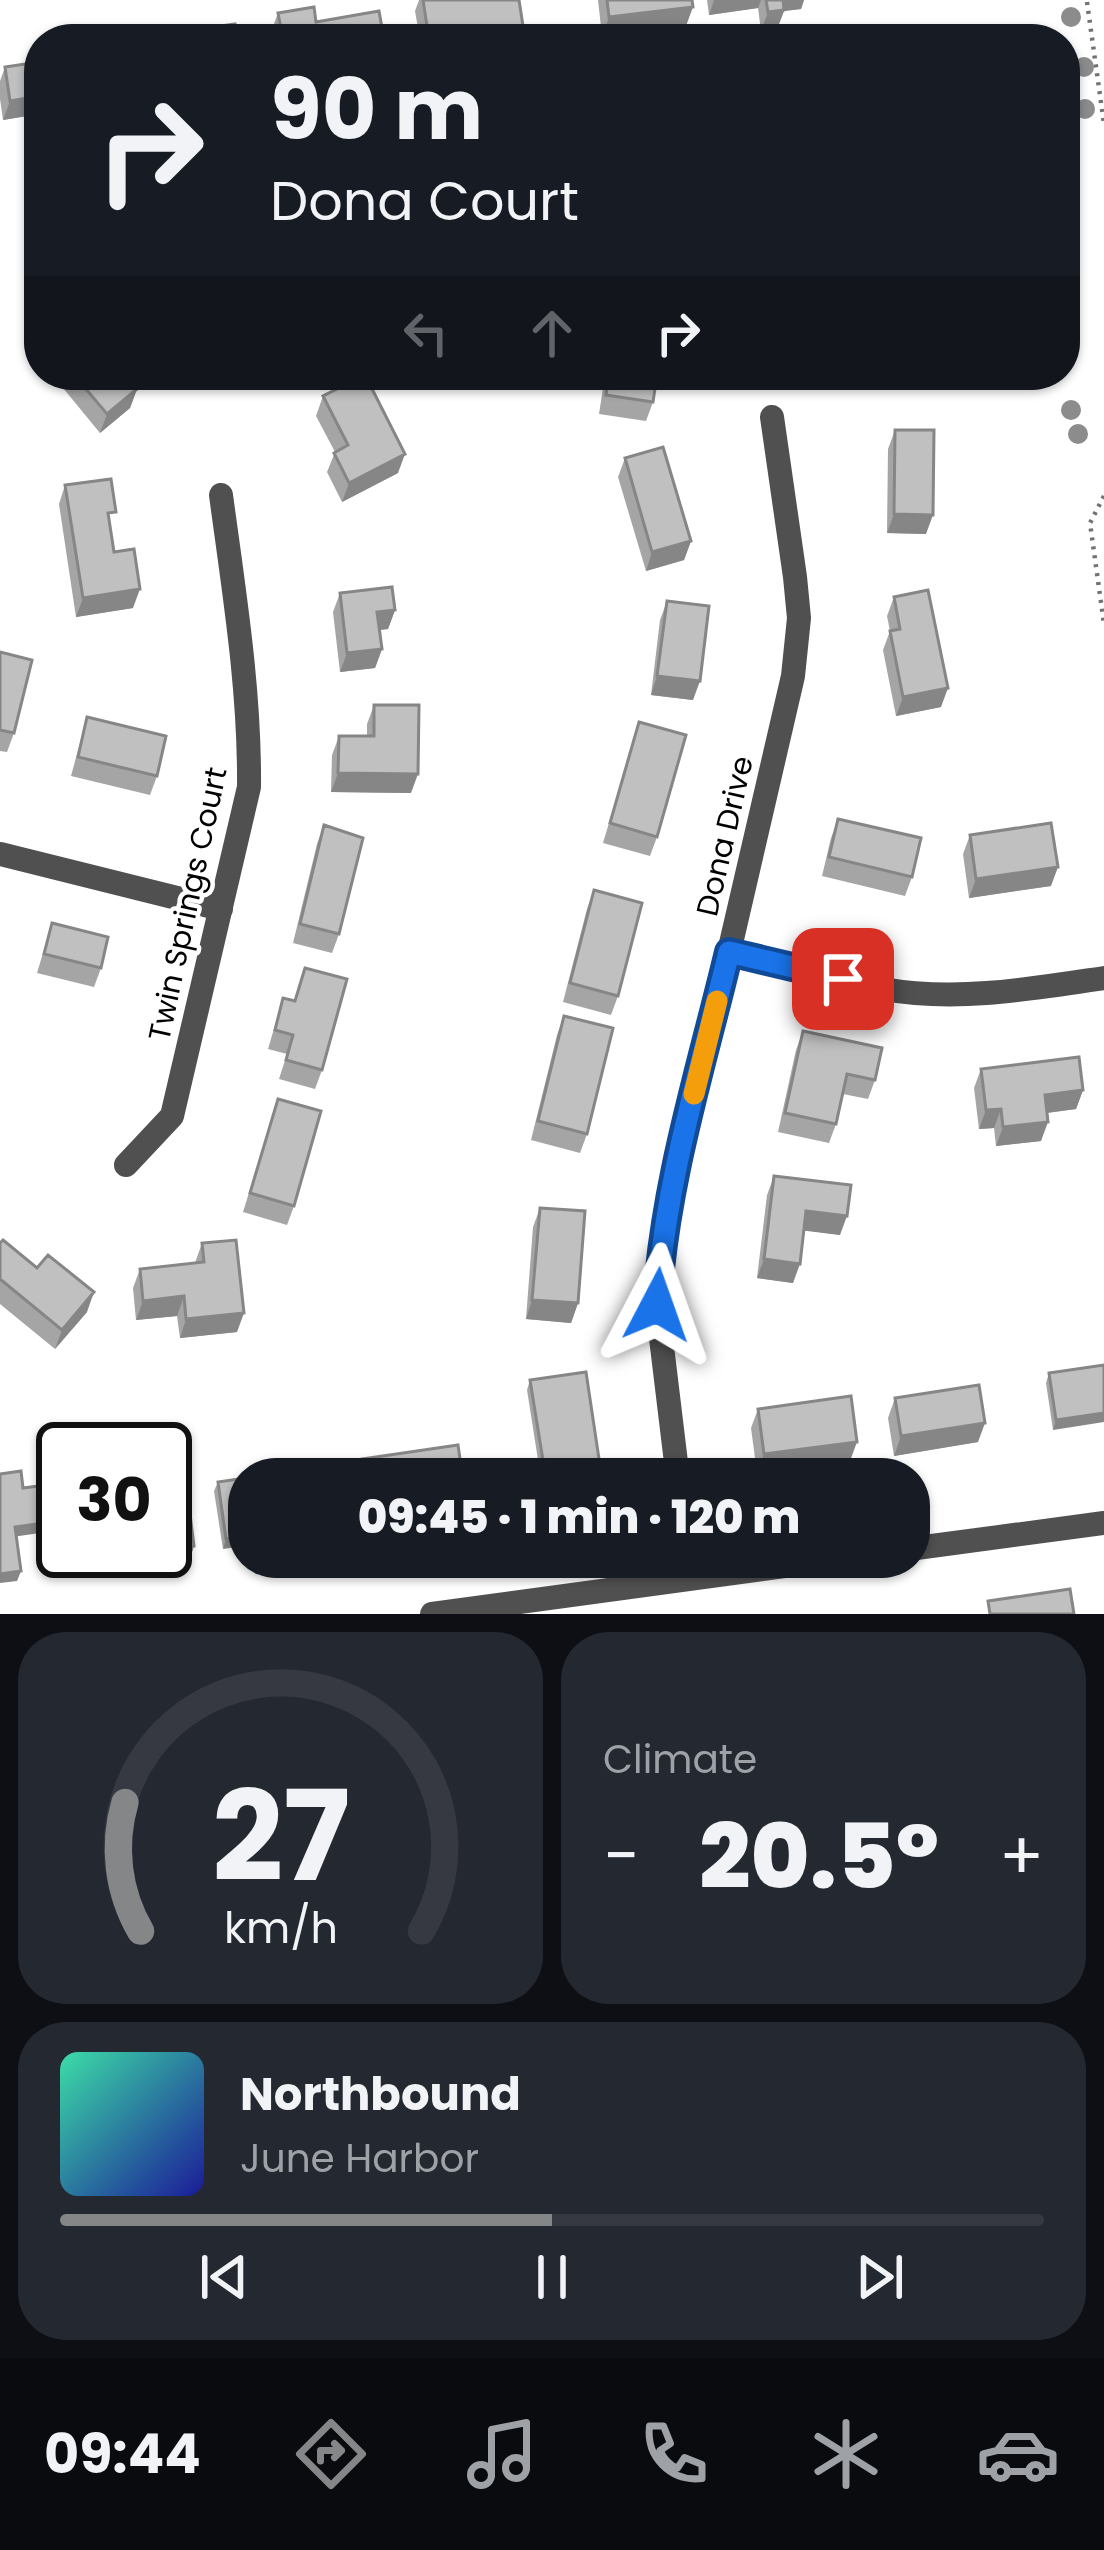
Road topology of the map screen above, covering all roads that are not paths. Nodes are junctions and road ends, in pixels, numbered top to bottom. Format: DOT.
graph roads {
  1 [pos="772,417"];
  2 [pos="221,494"];
  3 [pos="0,854"];
  4 [pos="221,909"];
  5 [pos="729,952"];
  6 [pos="1104,978"];
  7 [pos="127,1165"];
  8 [pos="675,1458"];
  9 [pos="1104,1523"];
  10 [pos="930,1546"];
  11 [pos="634,1578"];
  12 [pos="432,1614"];
  1 -- 5 [label="street, Dona Drive"];
  2 -- 4 [label="street, Twin Springs Court"];
  3 -- 4 [label="street"];
  4 -- 7 [label="street, Twin Springs Court"];
  5 -- 6 [label="street"];
  5 -- 8 [label="street, Dona Drive"];
  9 -- 10 [label="street"];
  11 -- 12 [label="street"];
}
